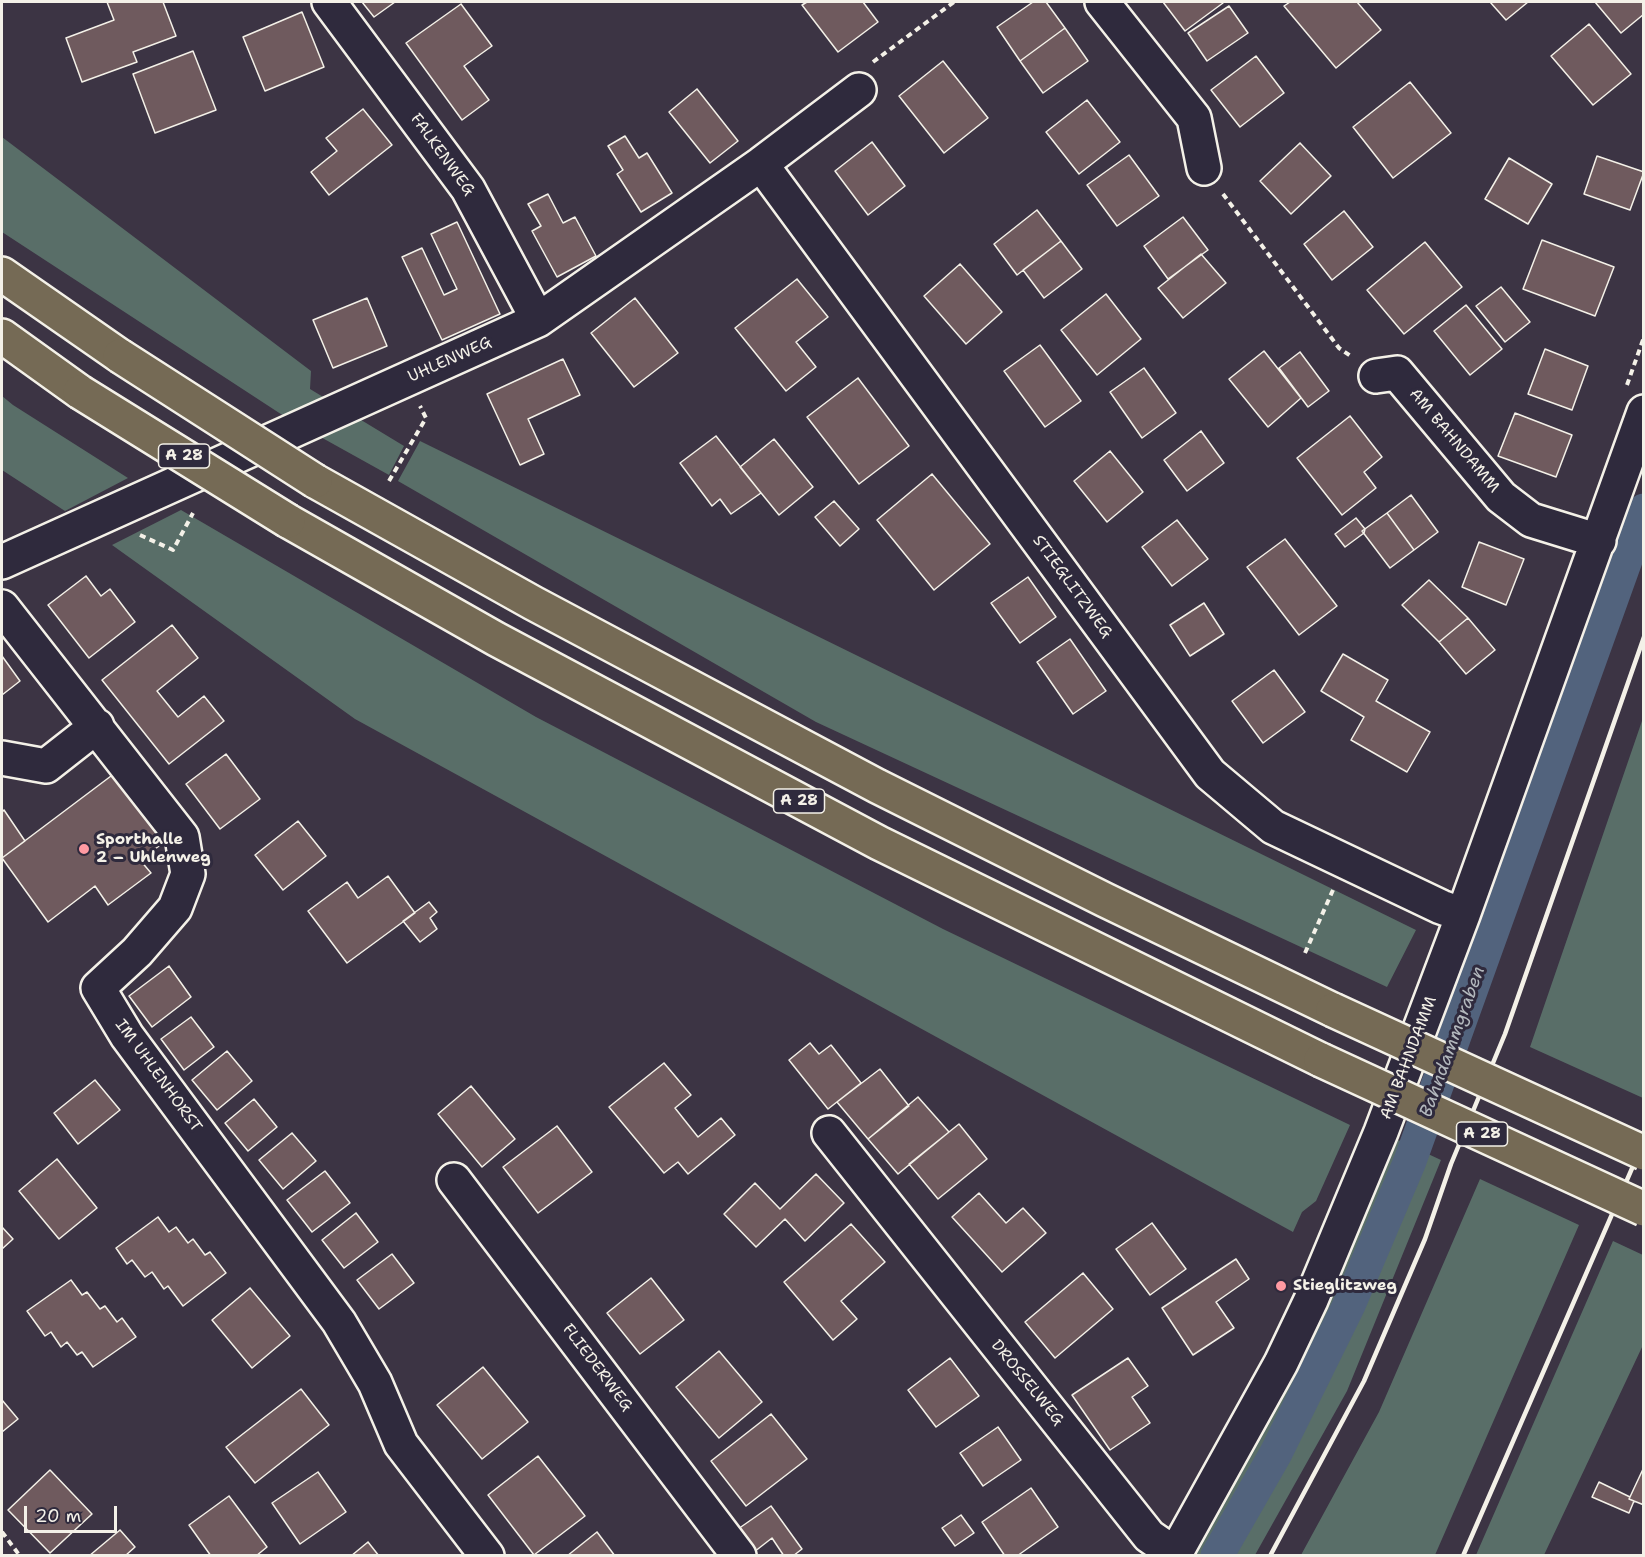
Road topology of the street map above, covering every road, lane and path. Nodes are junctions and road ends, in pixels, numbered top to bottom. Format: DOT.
graph roads {
  1 [pos="329,2"];
  2 [pos="954,2"];
  3 [pos="1102,2"];
  4 [pos="859,90"];
  5 [pos="761,164"];
  6 [pos="1204,168"];
  7 [pos="2,274"];
  8 [pos="538,320"];
  9 [pos="2,336"];
  10 [pos="1376,375"];
  11 [pos="1644,412"];
  12 [pos="426,418"];
  13 [pos="389,481"];
  14 [pos="192,513"];
  15 [pos="135,533"];
  16 [pos="1599,541"];
  17 [pos="2,562"];
  18 [pos="2,606"];
  19 [pos="97,726"];
  20 [pos="2,758"];
  21 [pos="1336,883"];
  22 [pos="1463,915"];
  23 [pos="1305,953"];
  24 [pos="829,1133"];
  25 [pos="1644,1154"];
  26 [pos="454,1180"];
  27 [pos="1644,1209"];
  28 [pos="2,1532"];
  29 [pos="1175,1555"];
  30 [pos="20,1556"];
  31 [pos="487,1556"];
  32 [pos="739,1556"];
  1 -- 8 [label="street, FALKENWEG"];
  2 -- 4 [label="path"];
  3 -- 6 [label="street"];
  4 -- 5 [label="street, UHLENWEG"];
  5 -- 8 [label="street, UHLENWEG"];
  5 -- 22 [label="street, STIEGLITZWEG"];
  6 -- 10 [label="path"];
  7 -- 25 [label="highway, bridge"];
  8 -- 17 [label="street, UHLENWEG"];
  9 -- 27 [label="highway, A 28, bridge"];
  10 -- 16 [label="street, AM BAHNDAMM"];
  11 -- 16 [label="street, AM BAHNDAMM"];
  12 -- 13 [label="path"];
  14 -- 15 [label="path"];
  16 -- 22 [label="street, AM BAHNDAMM"];
  18 -- 19 [label="street, IM UHLENHORST"];
  19 -- 20 [label="street"];
  19 -- 31 [label="street, IM UHLENHORST"];
  21 -- 23 [label="path"];
  22 -- 29 [label="street, AM BAHNDAMM"];
  24 -- 29 [label="street, DROSSELWEG"];
  26 -- 32 [label="street, FLIEDERWEG"];
  28 -- 30 [label="path"];
}
